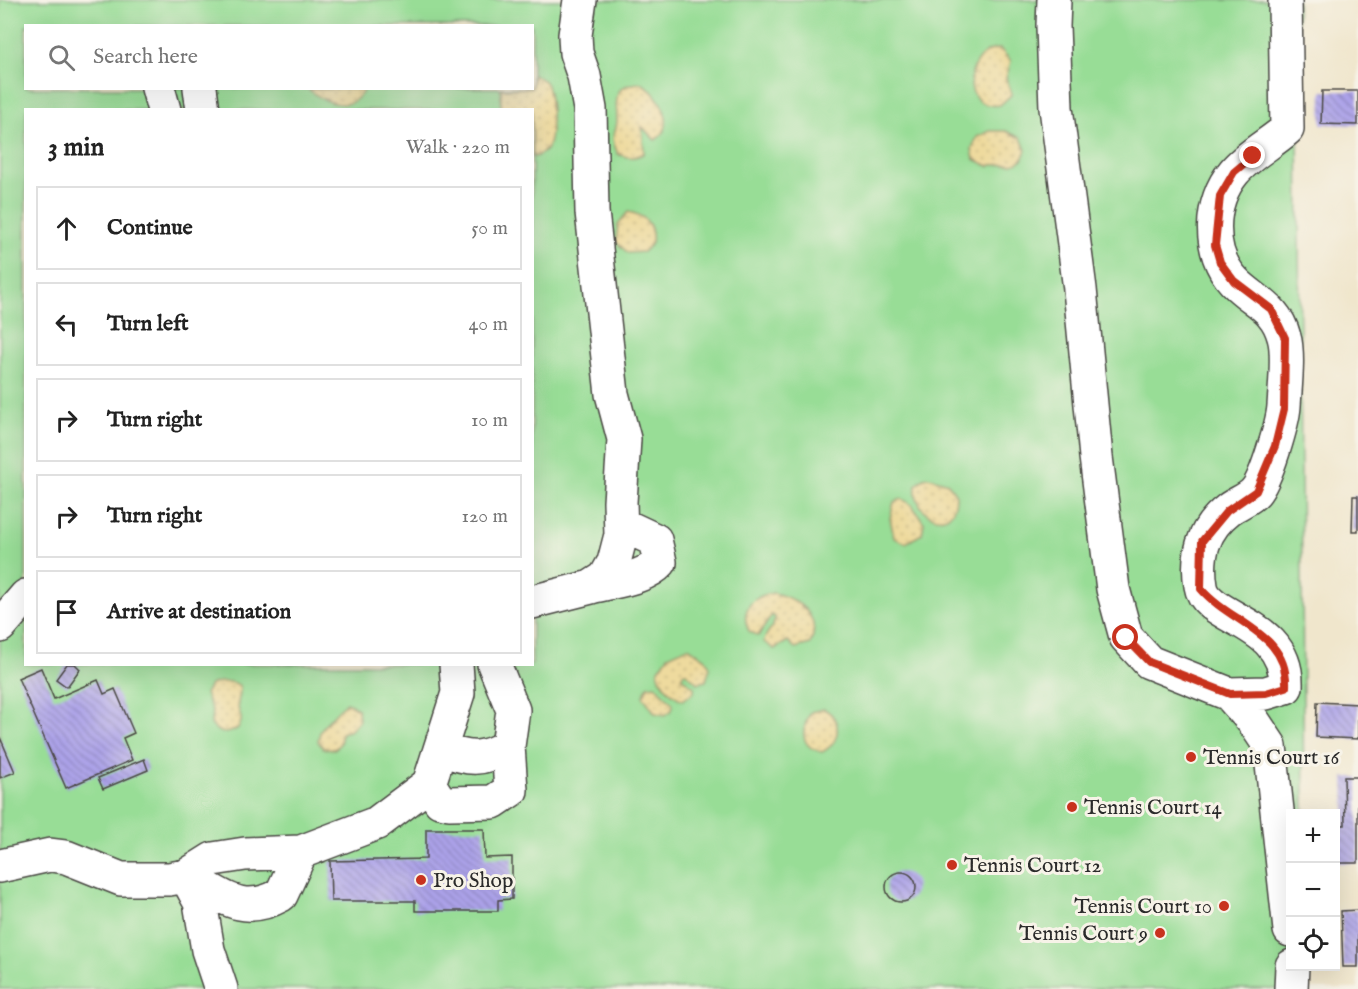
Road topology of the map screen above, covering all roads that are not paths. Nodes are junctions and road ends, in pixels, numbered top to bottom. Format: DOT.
graph roads {
  1 [pos="580,0"];
  2 [pos="1054,0"];
  3 [pos="1285,0"];
  4 [pos="159,90"];
  5 [pos="200,90"];
  6 [pos="163,108"];
  7 [pos="203,108"];
  8 [pos="621,524"];
  9 [pos="591,587"];
  10 [pos="24,598"];
  11 [pos="534,601"];
  12 [pos="0,626"];
  13 [pos="456,666"];
  14 [pos="495,666"];
  15 [pos="1230,694"];
  16 [pos="508,746"];
  17 [pos="442,749"];
  18 [pos="429,784"];
  19 [pos="301,852"];
  20 [pos="0,866"];
  21 [pos="186,876"];
  22 [pos="1289,917"];
  23 [pos="1292,971"];
  24 [pos="220,989"];
  25 [pos="1291,989"];
  1 -- 8 [label="lane"];
  2 -- 15 [label="lane"];
  3 -- 15 [label="lane"];
  4 -- 6 [label="lane"];
  5 -- 7 [label="lane"];
  8 -- 9 [label="lane"];
  8 -- 9 [label="lane"];
  9 -- 11 [label="lane"];
  10 -- 12 [label="lane"];
  13 -- 17 [label="lane"];
  14 -- 16 [label="lane"];
  15 -- 22 [label="lane"];
  16 -- 17 [label="lane"];
  16 -- 18 [label="lane"];
  17 -- 18 [label="lane"];
  18 -- 19 [label="lane"];
  19 -- 21 [label="lane"];
  19 -- 21 [label="lane"];
  20 -- 21 [label="lane"];
  21 -- 24 [label="lane"];
  23 -- 25 [label="lane"];
}
